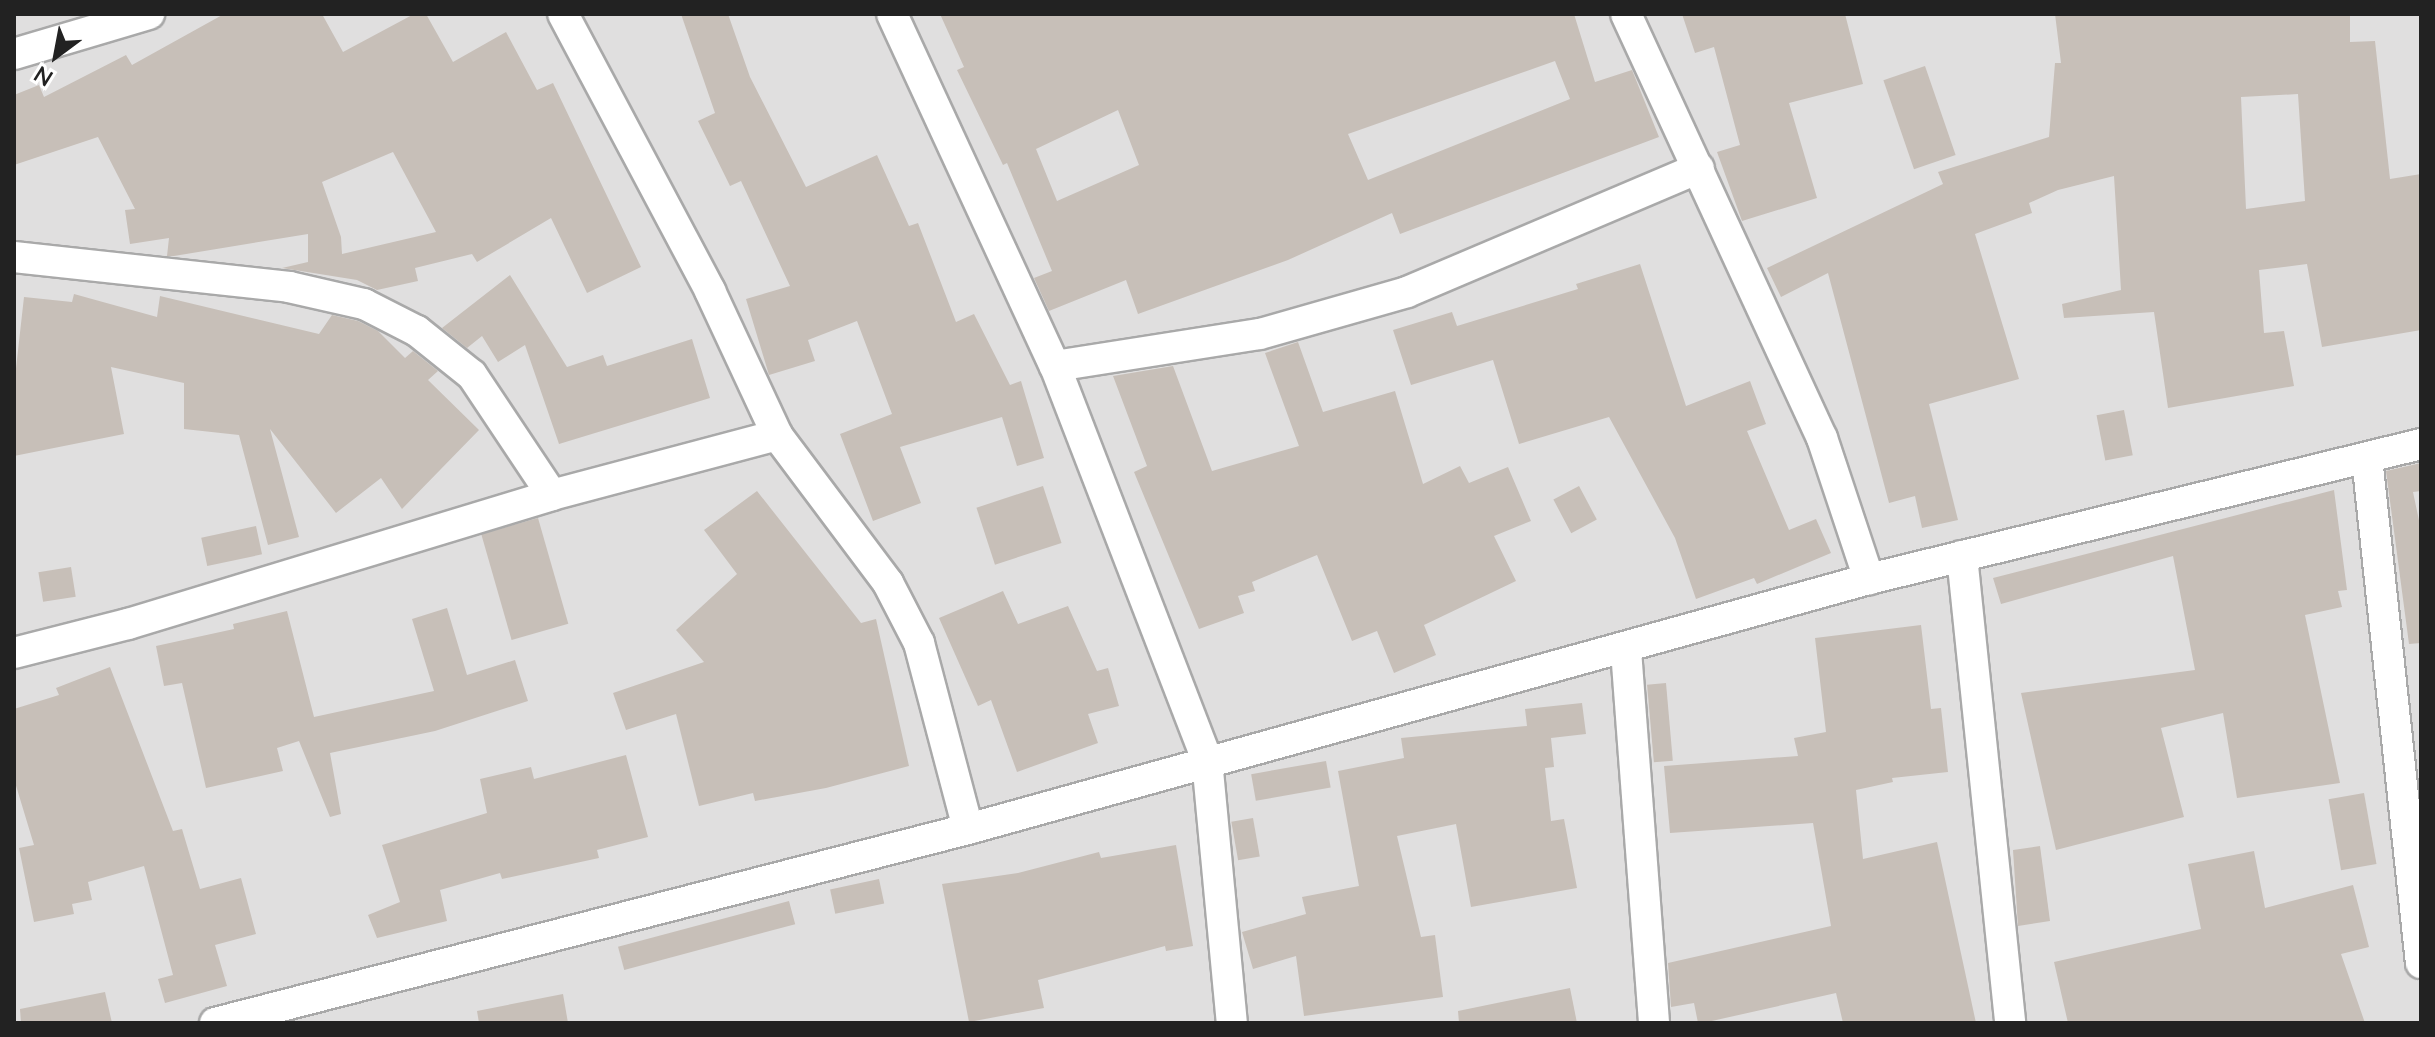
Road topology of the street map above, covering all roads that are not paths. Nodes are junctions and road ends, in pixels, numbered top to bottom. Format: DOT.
graph roads {
  1 [pos="149,14"];
  2 [pos="563,14"];
  3 [pos="892,14"];
  4 [pos="1626,14"];
  5 [pos="14,54"];
  6 [pos="1699,168"];
  7 [pos="14,257"];
  8 [pos="1055,366"];
  9 [pos="777,435"];
  10 [pos="2421,444"];
  11 [pos="2367,458"];
  12 [pos="552,495"];
  13 [pos="1962,556"];
  14 [pos="1869,579"];
  15 [pos="1626,650"];
  16 [pos="14,653"];
  17 [pos="1207,760"];
  18 [pos="968,829"];
  19 [pos="2418,869"];
  20 [pos="2421,963"];
  21 [pos="215,1023"];
  22 [pos="1232,1023"];
  23 [pos="1654,1023"];
  24 [pos="2010,1023"];
  1 -- 5 [label="street"];
  2 -- 9 [label="street"];
  3 -- 8 [label="street"];
  4 -- 6 [label="street"];
  6 -- 8 [label="street"];
  6 -- 14 [label="street"];
  7 -- 12 [label="street"];
  8 -- 17 [label="street"];
  9 -- 12 [label="street"];
  9 -- 18 [label="street"];
  10 -- 11 [label="street"];
  11 -- 13 [label="street"];
  11 -- 19 [label="street"];
  12 -- 16 [label="street"];
  13 -- 14 [label="street"];
  13 -- 24 [label="street"];
  14 -- 15 [label="street"];
  15 -- 17 [label="street"];
  15 -- 23 [label="street"];
  17 -- 18 [label="street"];
  17 -- 22 [label="street"];
  18 -- 21 [label="street"];
  19 -- 20 [label="street"];
}
